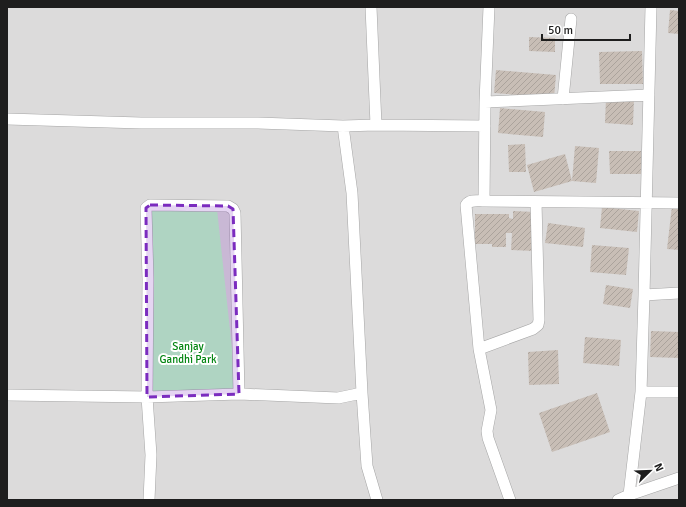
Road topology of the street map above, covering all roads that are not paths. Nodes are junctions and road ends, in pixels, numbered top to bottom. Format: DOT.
graph roads {
  1 [pos="371,7"];
  2 [pos="489,7"];
  3 [pos="651,7"];
  4 [pos="571,19"];
  5 [pos="649,95"];
  6 [pos="563,100"];
  7 [pos="485,102"];
  8 [pos="7,119"];
  9 [pos="376,125"];
  10 [pos="343,126"];
  11 [pos="485,126"];
  12 [pos="484,201"];
  13 [pos="536,202"];
  14 [pos="646,202"];
  15 [pos="679,203"];
  16 [pos="679,293"];
  17 [pos="644,295"];
  18 [pos="479,349"];
  19 [pos="641,392"];
  20 [pos="679,392"];
  21 [pos="362,393"];
  22 [pos="239,394"];
  23 [pos="7,395"];
  24 [pos="147,397"];
  25 [pos="679,478"];
  26 [pos="629,495"];
  27 [pos="149,500"];
  28 [pos="376,500"];
  29 [pos="510,500"];
  30 [pos="618,500"];
  1 -- 9 [label="street"];
  2 -- 7 [label="street"];
  3 -- 5 [label="street"];
  4 -- 6 [label="street"];
  5 -- 6 [label="street"];
  5 -- 14 [label="street"];
  6 -- 7 [label="street"];
  7 -- 11 [label="street"];
  8 -- 10 [label="street"];
  9 -- 10 [label="street"];
  9 -- 11 [label="street"];
  10 -- 21 [label="street"];
  11 -- 12 [label="street"];
  12 -- 13 [label="street"];
  12 -- 18 [label="street"];
  13 -- 14 [label="street"];
  13 -- 18 [label="street"];
  14 -- 15 [label="street"];
  14 -- 17 [label="street"];
  16 -- 17 [label="street"];
  17 -- 19 [label="street"];
  18 -- 29 [label="street"];
  19 -- 20 [label="street"];
  19 -- 26 [label="street"];
  21 -- 22 [label="street"];
  21 -- 28 [label="street"];
  22 -- 24 [label="street"];
  22 -- 24 [label="street"];
  23 -- 24 [label="street"];
  24 -- 27 [label="street"];
  25 -- 26 [label="street"];
  26 -- 30 [label="street"];
}
